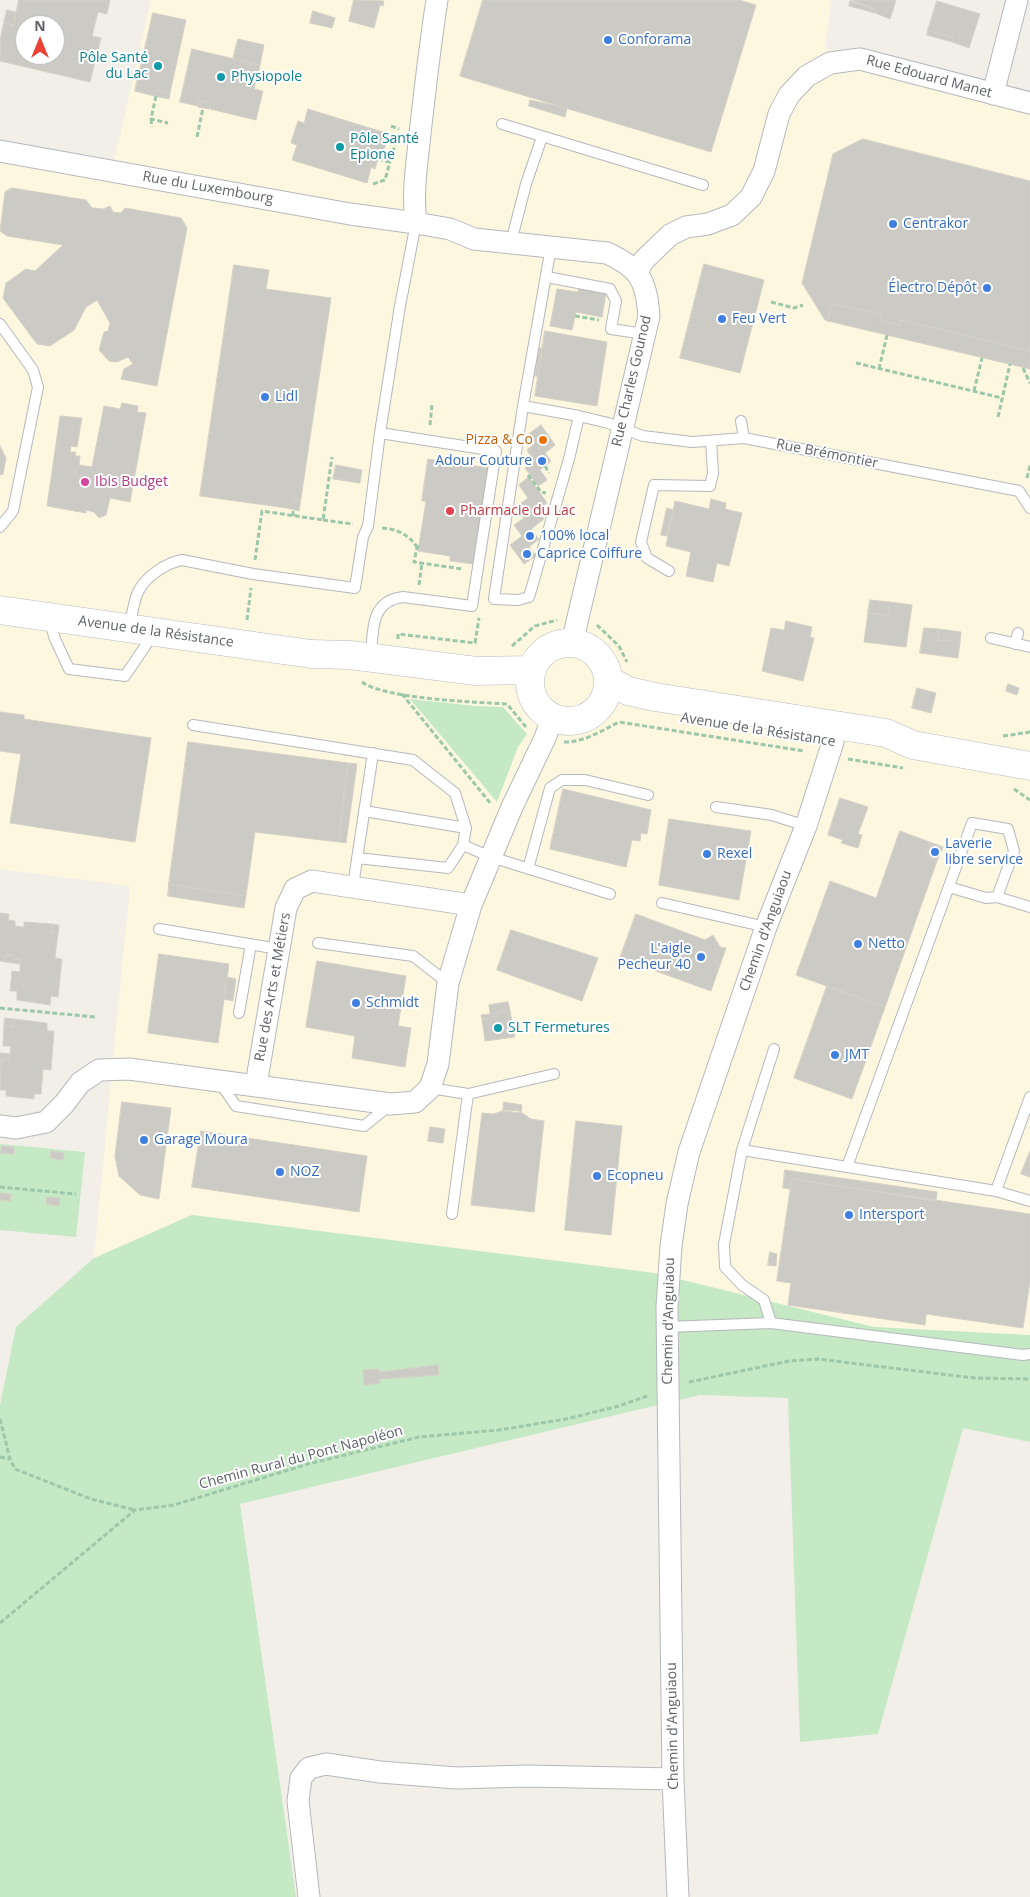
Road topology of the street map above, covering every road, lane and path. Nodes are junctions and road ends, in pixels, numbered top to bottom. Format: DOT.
graph roads {
  1 [pos="437,0"];
  2 [pos="1017,0"];
  3 [pos="993,94"];
  4 [pos="156,96"];
  5 [pos="1030,103"];
  6 [pos="204,108"];
  7 [pos="151,119"];
  8 [pos="168,123"];
  9 [pos="502,124"];
  10 [pos="391,126"];
  11 [pos="152,127"];
  12 [pos="196,137"];
  13 [pos="542,137"];
  14 [pos="0,151"];
  15 [pos="378,159"];
  16 [pos="390,162"];
  17 [pos="373,184"];
  18 [pos="704,185"];
  19 [pos="416,223"];
  20 [pos="511,242"];
  21 [pos="551,247"];
  22 [pos="636,271"];
  23 [pos="547,277"];
  24 [pos="771,302"];
  25 [pos="803,305"];
  26 [pos="575,316"];
  27 [pos="583,317"];
  28 [pos="0,324"];
  29 [pos="645,334"];
  30 [pos="887,335"];
  31 [pos="982,358"];
  32 [pos="856,363"];
  33 [pos="1010,364"];
  34 [pos="1023,368"];
  35 [pos="879,369"];
  36 [pos="1030,383"];
  37 [pos="974,391"];
  38 [pos="1002,398"];
  39 [pos="432,404"];
  40 [pos="523,406"];
  41 [pos="579,416"];
  42 [pos="998,417"];
  43 [pos="741,421"];
  44 [pos="429,429"];
  45 [pos="622,429"];
  46 [pos="380,433"];
  47 [pos="744,438"];
  48 [pos="711,441"];
  49 [pos="332,457"];
  50 [pos="1030,465"];
  51 [pos="1025,486"];
  52 [pos="1027,505"];
  53 [pos="293,510"];
  54 [pos="293,516"];
  55 [pos="0,527"];
  56 [pos="397,530"];
  57 [pos="417,547"];
  58 [pos="422,563"];
  59 [pos="668,571"];
  60 [pos="253,574"];
  61 [pos="418,586"];
  62 [pos="0,610"];
  63 [pos="48,617"];
  64 [pos="247,620"];
  65 [pos="558,620"];
  66 [pos="142,630"];
  67 [pos="1018,633"];
  68 [pos="476,638"];
  69 [pos="991,638"];
  70 [pos="572,643"];
  71 [pos="1015,644"];
  72 [pos="398,645"];
  73 [pos="510,648"];
  74 [pos="1030,648"];
  75 [pos="311,654"];
  76 [pos="371,658"];
  77 [pos="531,680"];
  78 [pos="606,690"];
  79 [pos="401,694"];
  80 [pos="507,704"];
  81 [pos="193,725"];
  82 [pos="547,730"];
  83 [pos="833,742"];
  84 [pos="914,745"];
  85 [pos="804,751"];
  86 [pos="372,754"];
  87 [pos="1030,766"];
  88 [pos="648,795"];
  89 [pos="716,807"];
  90 [pos="364,811"];
  91 [pos="506,822"];
  92 [pos="806,826"];
  93 [pos="466,828"];
  94 [pos="463,845"];
  95 [pos="491,857"];
  96 [pos="357,858"];
  97 [pos="528,869"];
  98 [pos="354,886"];
  99 [pos="949,887"];
  100 [pos="610,894"];
  101 [pos="997,897"];
  102 [pos="662,904"];
  103 [pos="471,905"];
  104 [pos="1030,907"];
  105 [pos="766,927"];
  106 [pos="159,929"];
  107 [pos="318,943"];
  108 [pos="251,944"];
  109 [pos="279,949"];
  110 [pos="448,984"];
  111 [pos="0,1008"];
  112 [pos="239,1013"];
  113 [pos="95,1017"];
  114 [pos="774,1049"];
  115 [pos="554,1074"];
  116 [pos="218,1080"];
  117 [pos="256,1085"];
  118 [pos="430,1088"];
  119 [pos="468,1094"];
  120 [pos="1030,1098"];
  121 [pos="391,1104"];
  122 [pos="0,1126"];
  123 [pos="742,1150"];
  124 [pos="847,1167"];
  125 [pos="0,1187"];
  126 [pos="996,1191"];
  127 [pos="76,1194"];
  128 [pos="1030,1201"];
  129 [pos="452,1214"];
  130 [pos="771,1323"];
  131 [pos="667,1327"];
  132 [pos="1030,1354"];
  133 [pos="1030,1379"];
  134 [pos="668,1388"];
  135 [pos="0,1419"];
  136 [pos="0,1457"];
  137 [pos="10,1459"];
  138 [pos="135,1510"];
  139 [pos="0,1623"];
  140 [pos="673,1778"];
  141 [pos="309,1897"];
  142 [pos="678,1897"];
  1 -- 19 [label="street"];
  2 -- 3 [label="street"];
  3 -- 5 [label="street, Rue Edouard Manet"];
  3 -- 22 [label="street, Rue Edouard Manet"];
  4 -- 7 [label="path"];
  6 -- 12 [label="path"];
  7 -- 8 [label="path"];
  7 -- 11 [label="path"];
  9 -- 13 [label="lane"];
  10 -- 16 [label="path"];
  13 -- 18 [label="lane"];
  13 -- 20 [label="lane"];
  14 -- 19 [label="street, Rue du Luxembourg"];
  15 -- 16 [label="path"];
  16 -- 17 [label="path"];
  19 -- 20 [label="street, Rue Charles Gounod"];
  19 -- 46 [label="lane"];
  20 -- 21 [label="street, Rue Charles Gounod"];
  21 -- 22 [label="street, Rue Charles Gounod"];
  21 -- 23 [label="lane"];
  22 -- 29 [label="street, Rue Charles Gounod"];
  23 -- 29 [label="lane"];
  23 -- 40 [label="lane"];
  24 -- 25 [label="path"];
  26 -- 27 [label="path"];
  28 -- 55 [label="lane"];
  29 -- 45 [label="street, Rue Charles Gounod"];
  30 -- 35 [label="path"];
  31 -- 37 [label="path"];
  32 -- 35 [label="path"];
  33 -- 38 [label="path"];
  34 -- 36 [label="path"];
  35 -- 37 [label="path"];
  37 -- 38 [label="path"];
  38 -- 42 [label="path"];
  39 -- 44 [label="path"];
  40 -- 41 [label="lane, Rue Brémontier"];
  40 -- 41 [label="lane"];
  41 -- 45 [label="lane, Rue Brémontier"];
  43 -- 47 [label="lane"];
  45 -- 48 [label="lane, Rue Brémontier"];
  45 -- 70 [label="street, Rue Charles Gounod"];
  46 -- 60 [label="lane"];
  46 -- 76 [label="lane"];
  47 -- 48 [label="lane, Rue Brémontier"];
  47 -- 52 [label="lane, Rue Brémontier"];
  48 -- 59 [label="lane"];
  49 -- 54 [label="path"];
  50 -- 51 [label="path"];
  53 -- 54 [label="path"];
  54 -- 60 [label="path"];
  56 -- 57 [label="path"];
  58 -- 61 [label="path"];
  60 -- 64 [label="path"];
  60 -- 66 [label="lane"];
  62 -- 63 [label="main road, Avenue de la Résistance"];
  63 -- 66 [label="main road, Avenue de la Résistance"];
  63 -- 66 [label="lane"];
  65 -- 73 [label="path"];
  66 -- 75 [label="main road, Avenue de la Résistance"];
  67 -- 71 [label="lane"];
  68 -- 72 [label="path"];
  69 -- 71 [label="lane"];
  70 -- 77 [label="main road"];
  70 -- 78 [label="main road"];
  71 -- 74 [label="lane"];
  75 -- 76 [label="main road, Avenue de la Résistance"];
  75 -- 77 [label="main road, Avenue de la Résistance"];
  76 -- 77 [label="main road, Avenue de la Résistance"];
  77 -- 82 [label="main road"];
  78 -- 82 [label="main road"];
  78 -- 83 [label="main road, Avenue de la Résistance"];
  78 -- 84 [label="main road, Avenue de la Résistance"];
  79 -- 91 [label="path"];
  80 -- 82 [label="path"];
  81 -- 86 [label="lane"];
  82 -- 85 [label="path"];
  82 -- 91 [label="street"];
  83 -- 84 [label="main road, Avenue de la Résistance"];
  83 -- 92 [label="street, Chemin d'Anguiaou"];
  84 -- 87 [label="main road, Avenue de la Résistance"];
  86 -- 90 [label="lane"];
  86 -- 93 [label="lane"];
  88 -- 97 [label="lane"];
  89 -- 92 [label="lane"];
  90 -- 93 [label="lane"];
  90 -- 96 [label="lane"];
  91 -- 95 [label="street"];
  92 -- 105 [label="street, Chemin d'Anguiaou"];
  93 -- 94 [label="lane"];
  94 -- 95 [label="lane"];
  94 -- 96 [label="lane"];
  95 -- 97 [label="lane"];
  95 -- 103 [label="street"];
  96 -- 98 [label="lane"];
  97 -- 100 [label="lane"];
  98 -- 103 [label="street, Rue des Arts et Métiers"];
  98 -- 109 [label="street, Rue des Arts et Métiers"];
  99 -- 101 [label="lane"];
  99 -- 101 [label="lane"];
  99 -- 124 [label="lane"];
  101 -- 104 [label="lane"];
  102 -- 105 [label="lane"];
  103 -- 110 [label="street"];
  105 -- 131 [label="street, Chemin d'Anguiaou"];
  106 -- 108 [label="lane"];
  107 -- 110 [label="lane"];
  108 -- 109 [label="lane"];
  108 -- 112 [label="lane"];
  109 -- 117 [label="street, Rue des Arts et Métiers"];
  110 -- 118 [label="street"];
  111 -- 113 [label="path"];
  114 -- 123 [label="lane"];
  115 -- 119 [label="lane"];
  116 -- 117 [label="street"];
  116 -- 121 [label="lane"];
  116 -- 122 [label="street"];
  117 -- 121 [label="street"];
  118 -- 119 [label="lane"];
  118 -- 121 [label="street"];
  119 -- 129 [label="lane"];
  120 -- 126 [label="lane"];
  123 -- 124 [label="lane"];
  123 -- 130 [label="lane"];
  124 -- 126 [label="lane"];
  125 -- 127 [label="path"];
  126 -- 128 [label="lane"];
  130 -- 131 [label="lane"];
  130 -- 132 [label="lane"];
  131 -- 134 [label="street, Chemin d'Anguiaou"];
  133 -- 134 [label="path, Chemin Rural du Pont Napoléon"];
  134 -- 138 [label="path, Chemin Rural du Pont Napoléon"];
  134 -- 140 [label="street, Chemin d'Anguiaou"];
  135 -- 137 [label="path"];
  136 -- 137 [label="path"];
  137 -- 138 [label="path"];
  138 -- 139 [label="path"];
  140 -- 141 [label="street"];
  140 -- 142 [label="street, Chemin d'Anguiaou"];
}
